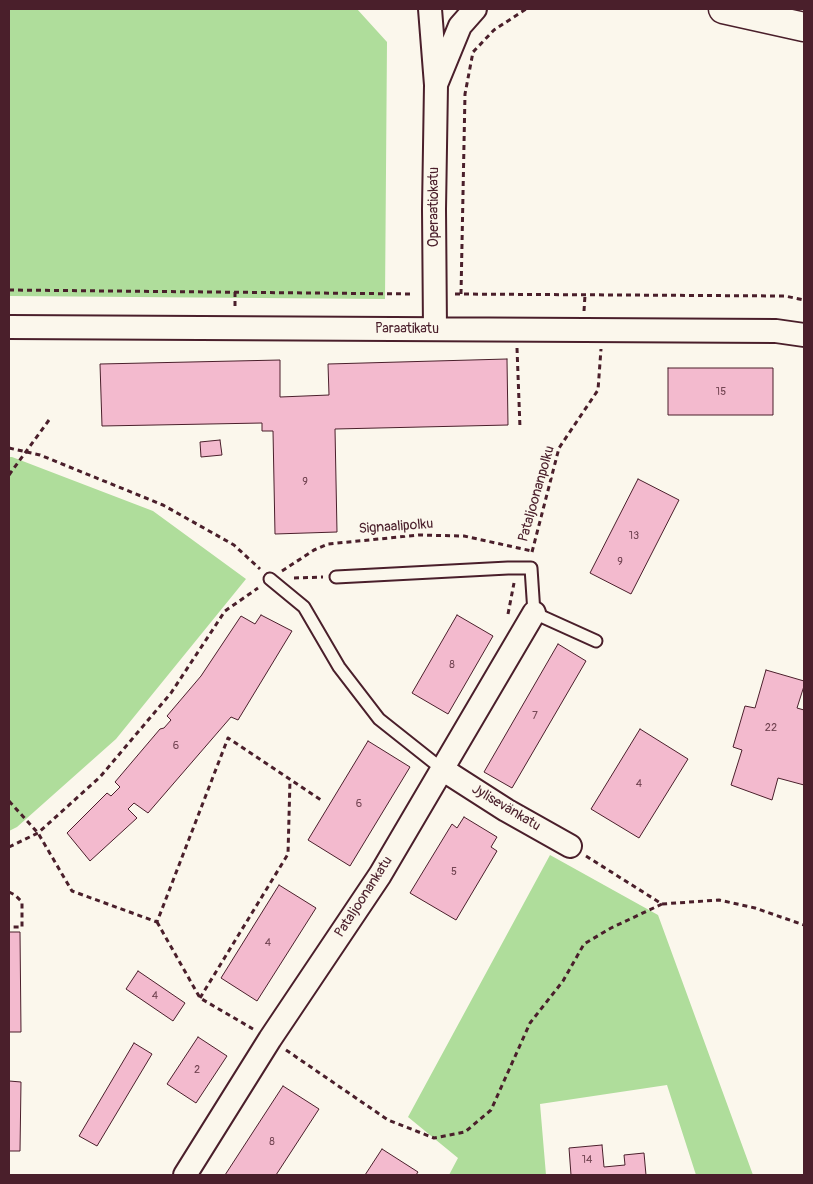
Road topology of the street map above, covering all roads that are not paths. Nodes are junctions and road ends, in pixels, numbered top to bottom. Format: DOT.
graph roads {
  1 [pos="430,9"];
  2 [pos="475,9"];
  3 [pos="723,9"];
  4 [pos="804,27"];
  5 [pos="436,85"];
  6 [pos="9,327"];
  7 [pos="435,329"];
  8 [pos="804,335"];
  9 [pos="336,577"];
  10 [pos="270,579"];
  11 [pos="534,613"];
  12 [pos="596,641"];
  13 [pos="442,769"];
  14 [pos="570,846"];
  15 [pos="185,1175"];
  1 -- 5 [label="street, Operaatiokatu"];
  2 -- 5 [label="street, Operaatiokatu"];
  3 -- 4 [label="main road"];
  5 -- 7 [label="street, Operaatiokatu"];
  6 -- 7 [label="street, Paraatikatu"];
  7 -- 8 [label="street, Paraatikatu"];
  9 -- 11 [label="lane"];
  10 -- 13 [label="lane"];
  11 -- 12 [label="lane"];
  11 -- 13 [label="street, Pataljoonankatu"];
  13 -- 14 [label="street, Jylisevänkatu"];
  13 -- 15 [label="street, Pataljoonankatu"];
}
